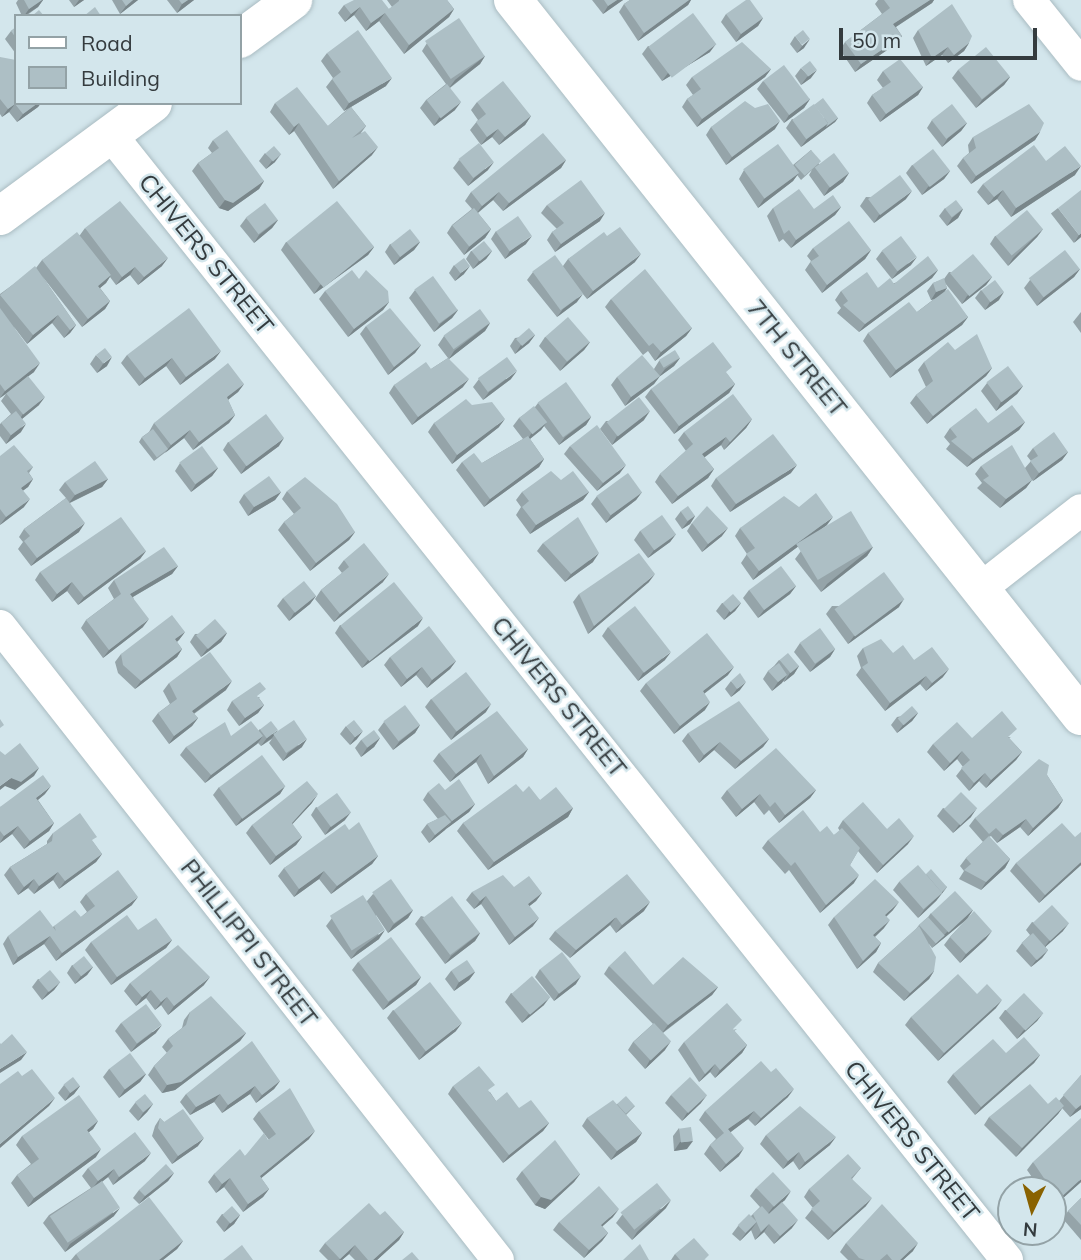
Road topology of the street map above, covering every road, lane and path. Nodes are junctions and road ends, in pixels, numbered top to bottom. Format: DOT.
graph roads {
  1 [pos="293,0"];
  2 [pos="513,0"];
  3 [pos="1029,0"];
  4 [pos="242,38"];
  5 [pos="1081,65"];
  6 [pos="150,105"];
  7 [pos="111,135"];
  8 [pos="0,216"];
  9 [pos="1081,510"];
  10 [pos="980,589"];
  11 [pos="0,626"];
  12 [pos="1081,716"];
  13 [pos="499,1260"];
  14 [pos="1007,1260"];
  1 -- 4 [label="street"];
  2 -- 10 [label="street, 7TH STREET"];
  3 -- 5 [label="street"];
  6 -- 7 [label="street"];
  7 -- 8 [label="street"];
  7 -- 14 [label="street, CHIVERS STREET"];
  9 -- 10 [label="street"];
  10 -- 12 [label="street, 7TH STREET"];
  11 -- 13 [label="street, PHILLIPPI STREET"];
}
